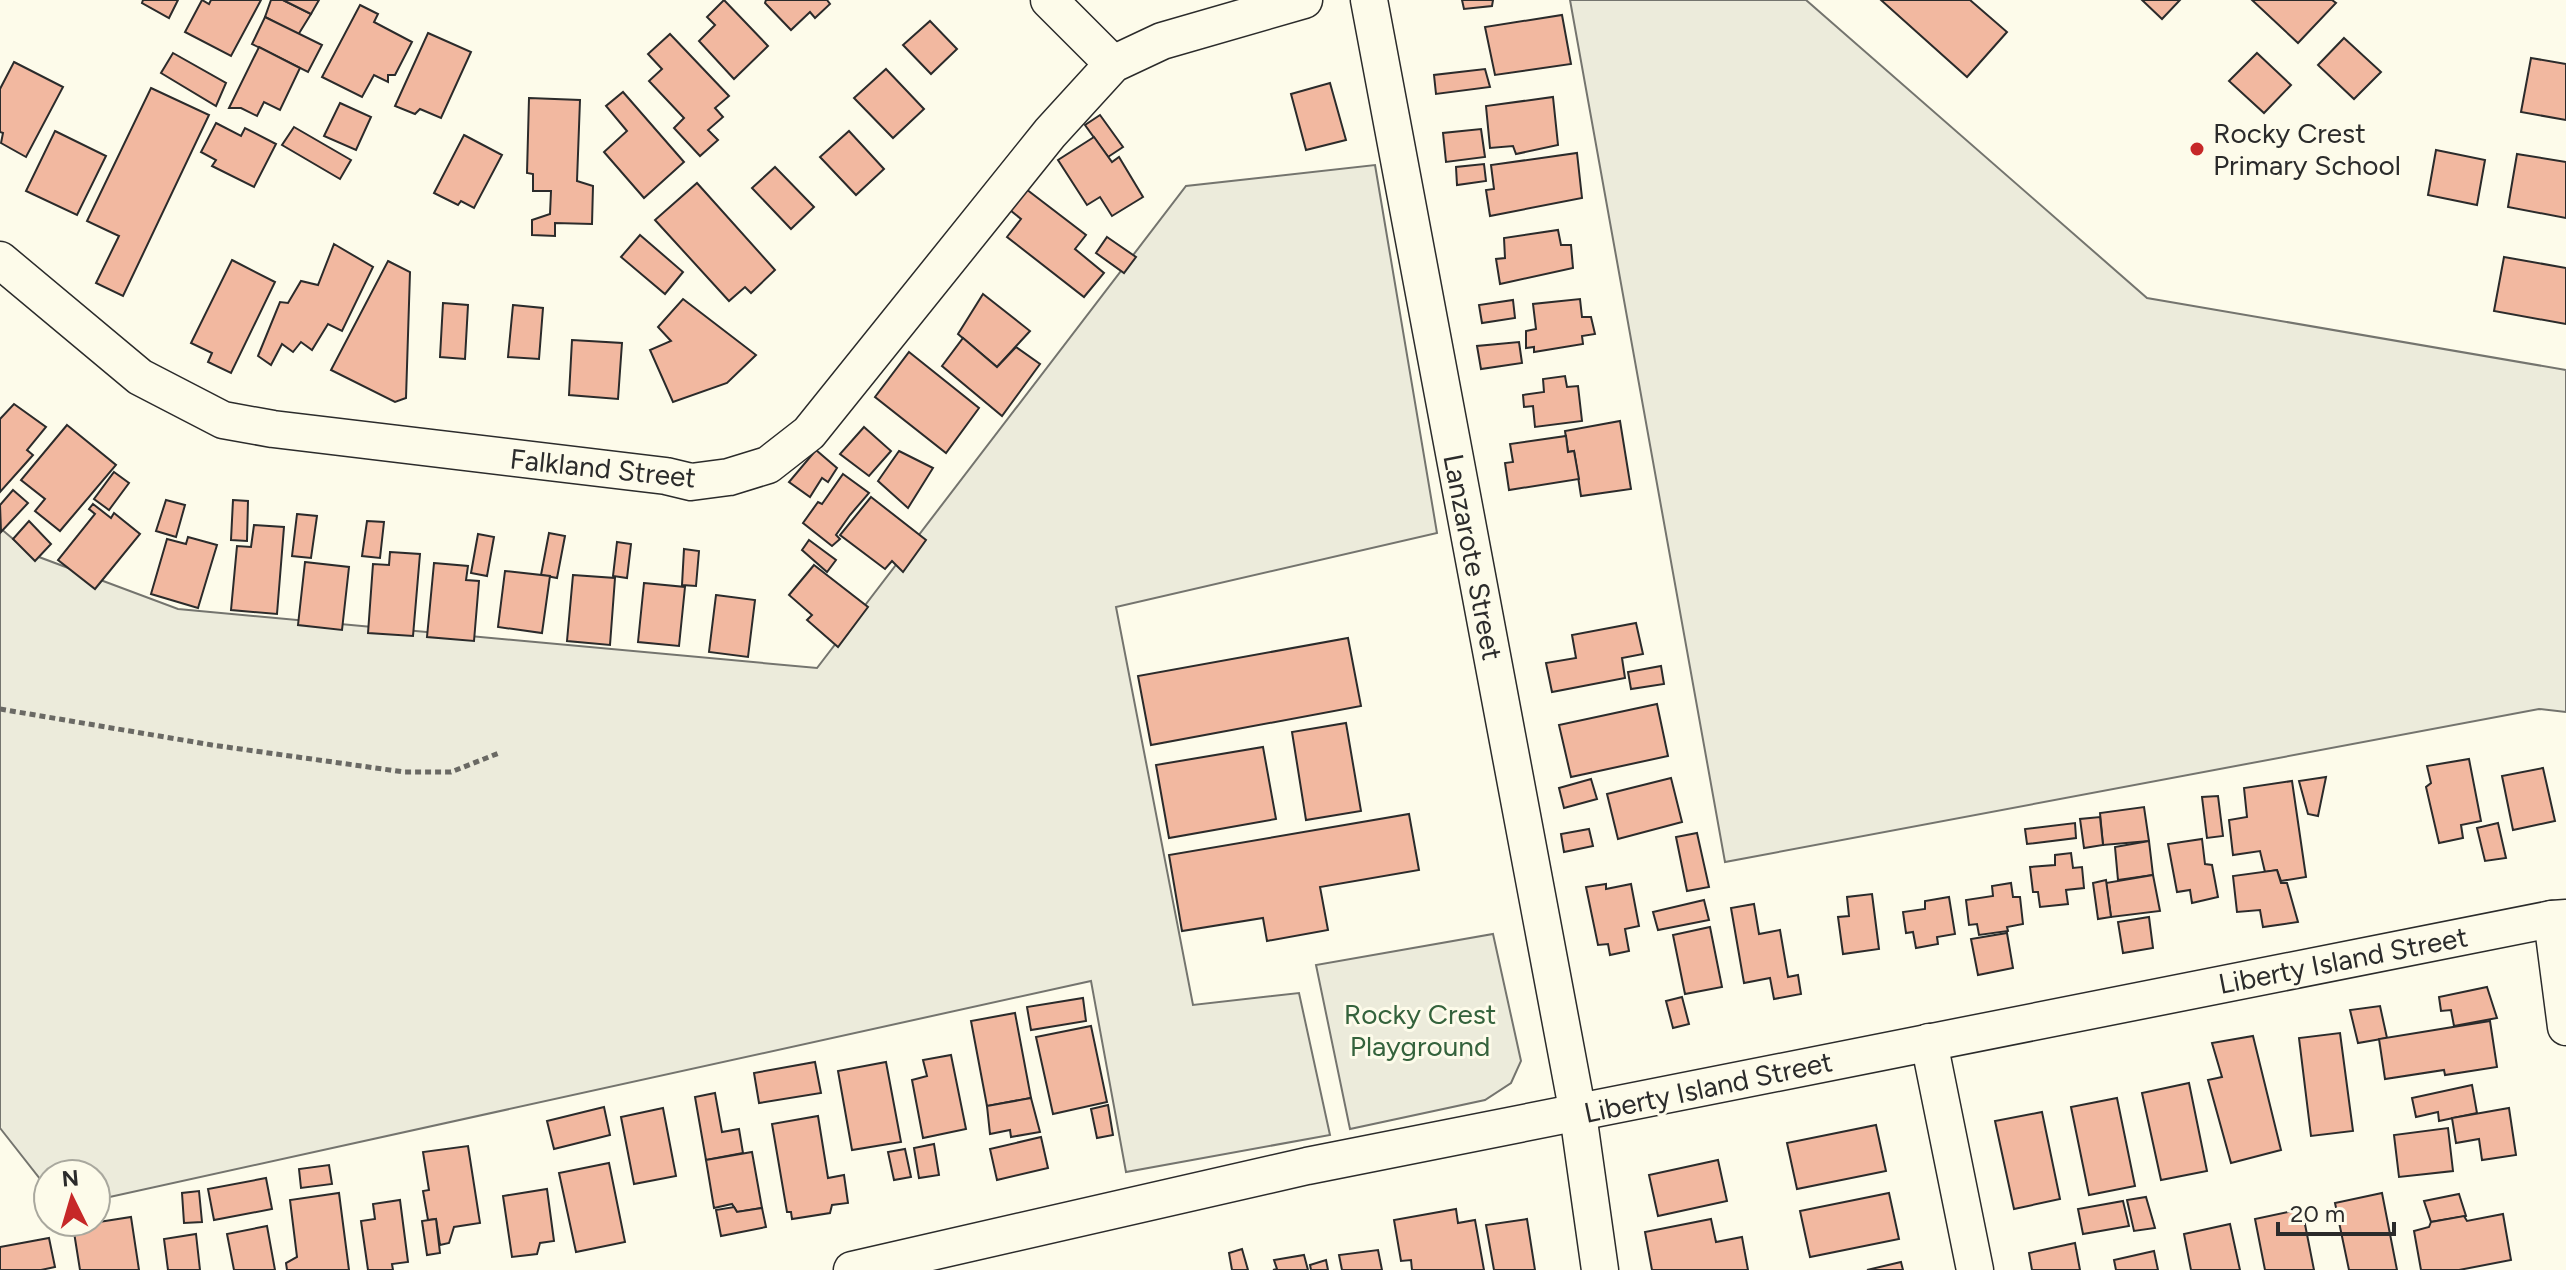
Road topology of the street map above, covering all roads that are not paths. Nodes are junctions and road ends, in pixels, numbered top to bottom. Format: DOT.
graph roads {
  1 [pos="1049,0"];
  2 [pos="1304,0"];
  3 [pos="1369,0"];
  4 [pos="1113,64"];
  5 [pos="0,260"];
  6 [pos="2559,918"];
  7 [pos="2566,1027"];
  8 [pos="1929,1042"];
  9 [pos="1578,1114"];
  10 [pos="852,1270"];
  11 [pos="1600,1270"];
  12 [pos="1975,1270"];
  1 -- 4 [label="street"];
  2 -- 4 [label="street, Falkland Street"];
  3 -- 9 [label="street, Lanzarote Street"];
  4 -- 5 [label="street, Falkland Street"];
  6 -- 7 [label="street"];
  6 -- 8 [label="street, Liberty Island Street"];
  8 -- 9 [label="street, Liberty Island Street"];
  8 -- 12 [label="street"];
  9 -- 10 [label="street, Liberty Island Street"];
  9 -- 11 [label="street, Lanzarote Street"];
}
